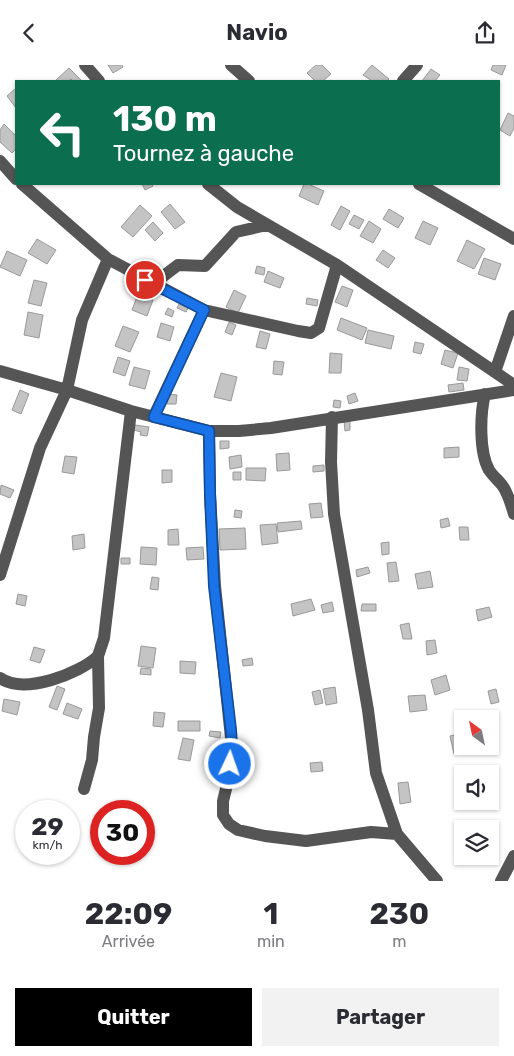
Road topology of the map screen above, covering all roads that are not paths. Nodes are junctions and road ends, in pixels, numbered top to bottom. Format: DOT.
graph roads {
  1 [pos="85,65"];
  2 [pos="230,65"];
  3 [pos="417,65"];
  4 [pos="98,80"];
  5 [pos="248,80"];
  6 [pos="404,80"];
  7 [pos="23,185"];
  8 [pos="209,185"];
  9 [pos="421,185"];
  10 [pos="267,225"];
  11 [pos="514,239"];
  12 [pos="108,259"];
  13 [pos="337,265"];
  14 [pos="153,284"];
  15 [pos="204,310"];
  16 [pos="514,316"];
  17 [pos="0,371"];
  18 [pos="495,372"];
  19 [pos="514,385"];
  20 [pos="67,390"];
  21 [pos="514,390"];
  22 [pos="485,394"];
  23 [pos="132,411"];
  24 [pos="154,417"];
  25 [pos="332,417"];
  26 [pos="209,431"];
  27 [pos="514,514"];
  28 [pos="0,575"];
  29 [pos="98,656"];
  30 [pos="0,678"];
  31 [pos="84,789"];
  32 [pos="397,834"];
  33 [pos="514,855"];
  34 [pos="437,881"];
  35 [pos="501,881"];
  1 -- 4 [label="street"];
  2 -- 5 [label="street"];
  3 -- 6 [label="street"];
  7 -- 12 [label="street"];
  8 -- 10 [label="street"];
  9 -- 11 [label="street"];
  10 -- 13 [label="street"];
  10 -- 14 [label="street"];
  12 -- 14 [label="street"];
  12 -- 20 [label="street"];
  13 -- 15 [label="street"];
  13 -- 18 [label="street"];
  14 -- 15 [label="street"];
  15 -- 24 [label="street"];
  16 -- 18 [label="street"];
  17 -- 20 [label="street"];
  18 -- 19 [label="street"];
  20 -- 23 [label="street"];
  20 -- 28 [label="street"];
  21 -- 22 [label="street"];
  22 -- 25 [label="street"];
  22 -- 27 [label="street"];
  23 -- 24 [label="street"];
  23 -- 29 [label="street"];
  24 -- 26 [label="street"];
  25 -- 26 [label="street"];
  25 -- 32 [label="street"];
  26 -- 32 [label="street"];
  29 -- 30 [label="street"];
  29 -- 31 [label="street"];
  32 -- 34 [label="street"];
  33 -- 35 [label="street"];
}
